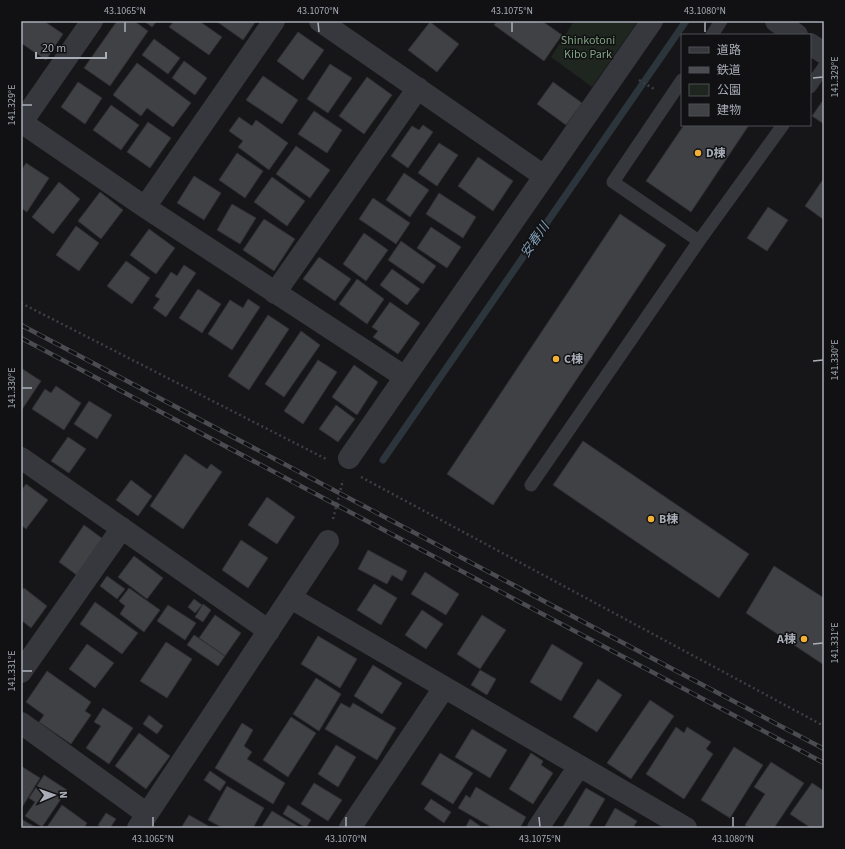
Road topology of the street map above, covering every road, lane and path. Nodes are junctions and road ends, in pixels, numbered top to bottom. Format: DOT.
graph roads {
  1 [pos="92,21"];
  2 [pos="274,21"];
  3 [pos="320,21"];
  4 [pos="652,21"];
  5 [pos="721,21"];
  6 [pos="776,21"];
  7 [pos="713,34"];
  8 [pos="796,34"];
  9 [pos="811,45"];
  10 [pos="824,53"];
  11 [pos="824,67"];
  12 [pos="637,78"];
  13 [pos="681,81"];
  14 [pos="811,86"];
  15 [pos="418,88"];
  16 [pos="660,93"];
  17 [pos="21,122"];
  18 [pos="782,126"];
  19 [pos="544,176"];
  20 [pos="145,207"];
  21 [pos="699,242"];
  22 [pos="275,293"];
  23 [pos="21,303"];
  24 [pos="405,378"];
  25 [pos="21,458"];
  26 [pos="347,464"];
  27 [pos="531,485"];
  28 [pos="122,528"];
  29 [pos="328,541"];
  30 [pos="290,598"];
  31 [pos="269,631"];
  32 [pos="21,672"];
  33 [pos="444,688"];
  34 [pos="21,723"];
  35 [pos="824,726"];
  36 [pos="578,766"];
  37 [pos="142,821"];
  38 [pos="350,828"];
  39 [pos="538,828"];
  40 [pos="686,828"];
  1 -- 17 [label="street"];
  2 -- 20 [label="street"];
  3 -- 15 [label="street"];
  4 -- 19 [label="street"];
  5 -- 7 [label="lane"];
  6 -- 8 [label="street"];
  9 -- 10 [label="street"];
  11 -- 14 [label="lane"];
  12 -- 16 [label="path"];
  13 -- 21 [label="lane"];
  15 -- 19 [label="street"];
  15 -- 22 [label="street"];
  17 -- 20 [label="street"];
  18 -- 21 [label="lane"];
  19 -- 24 [label="street"];
  20 -- 22 [label="street"];
  21 -- 27 [label="lane"];
  22 -- 24 [label="street"];
  23 -- 26 [label="path"];
  24 -- 26 [label="street"];
  25 -- 28 [label="street"];
  26 -- 29 [label="path"];
  26 -- 35 [label="path"];
  28 -- 31 [label="street"];
  28 -- 32 [label="street"];
  29 -- 30 [label="street"];
  30 -- 31 [label="street"];
  30 -- 33 [label="street"];
  31 -- 37 [label="street"];
  33 -- 36 [label="street"];
  33 -- 38 [label="street"];
  34 -- 37 [label="street"];
  36 -- 39 [label="street"];
  36 -- 40 [label="street"];
}
